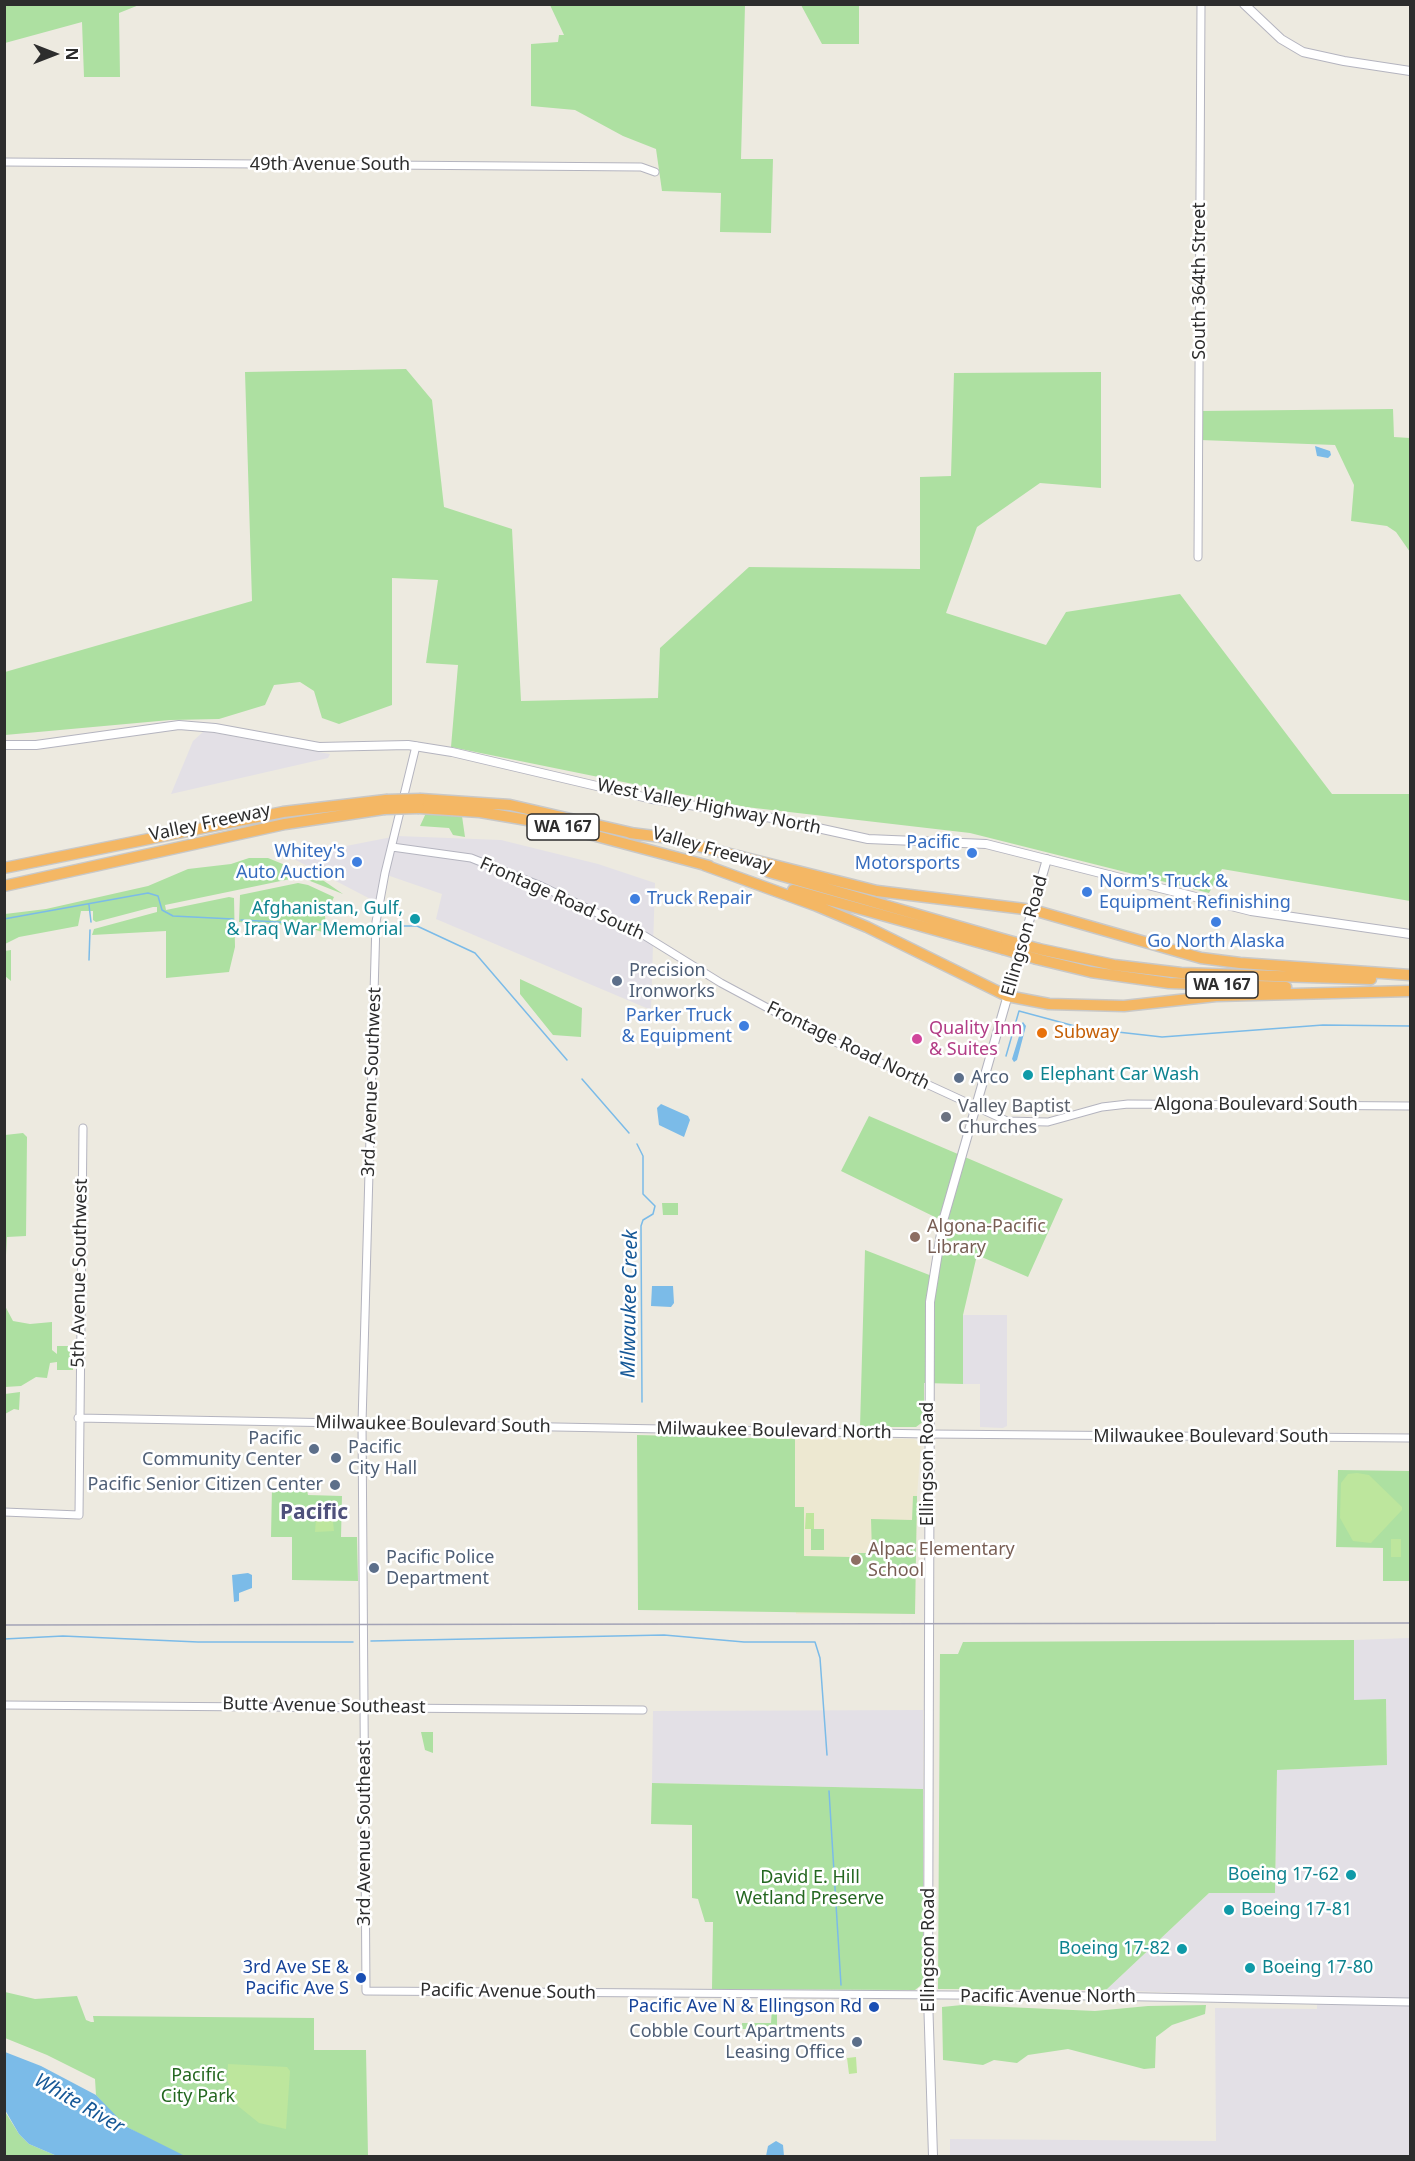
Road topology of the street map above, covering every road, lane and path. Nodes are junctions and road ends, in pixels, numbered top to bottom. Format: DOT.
graph roads {
  1 [pos="1201,4"];
  2 [pos="1244,4"];
  3 [pos="1410,71"];
  4 [pos="4,162"];
  5 [pos="655,172"];
  6 [pos="1198,557"];
  7 [pos="4,745"];
  8 [pos="416,747"];
  9 [pos="420,803"];
  10 [pos="385,804"];
  11 [pos="630,833"];
  12 [pos="392,847"];
  13 [pos="1047,859"];
  14 [pos="704,865"];
  15 [pos="4,868"];
  16 [pos="4,886"];
  17 [pos="1033,910"];
  18 [pos="1410,934"];
  19 [pos="1004,944"];
  20 [pos="1038,954"];
  21 [pos="1410,977"];
  22 [pos="721,983"];
  23 [pos="1410,990"];
  24 [pos="1007,996"];
  25 [pos="975,1106"];
  26 [pos="1410,1106"];
  27 [pos="1007,1121"];
  28 [pos="83,1128"];
  29 [pos="78,1418"];
  30 [pos="362,1423"];
  31 [pos="573,1427"];
  32 [pos="928,1434"];
  33 [pos="1011,1435"];
  34 [pos="1410,1438"];
  35 [pos="79,1502"];
  36 [pos="4,1512"];
  37 [pos="62,1514"];
  38 [pos="4,1705"];
  39 [pos="364,1706"];
  40 [pos="643,1710"];
  41 [pos="366,1991"];
  42 [pos="649,1994"];
  43 [pos="928,1996"];
  44 [pos="1410,2002"];
  45 [pos="933,2157"];
  1 -- 6 [label="street, South 364th Street"];
  2 -- 3 [label="main road"];
  4 -- 5 [label="street, 49th Avenue South"];
  7 -- 8 [label="main road, West Valley Highway North"];
  8 -- 12 [label="street, 3rd Avenue Southwest"];
  8 -- 13 [label="main road, West Valley Highway North"];
  9 -- 10 [label="highway, Valley Freeway / WA 167, bridge"];
  9 -- 11 [label="highway, Valley Freeway / WA 167"];
  9 -- 14 [label="highway, Valley Freeway / WA 167"];
  10 -- 15 [label="highway, Valley Freeway / WA 167"];
  10 -- 16 [label="highway, Valley Freeway / WA 167"];
  11 -- 17 [label="highway"];
  11 -- 19 [label="highway, Valley Freeway / WA 167"];
  12 -- 22 [label="street, Frontage Road South"];
  12 -- 30 [label="street, 3rd Avenue Southwest"];
  13 -- 17 [label="main road, Ellingson Road"];
  13 -- 18 [label="main road, West Valley Highway North"];
  14 -- 19 [label="highway, Valley Freeway / WA 167"];
  14 -- 24 [label="highway"];
  17 -- 21 [label="highway"];
  17 -- 24 [label="main road, Ellingson Road"];
  19 -- 20 [label="highway, Valley Freeway / WA 167, bridge"];
  20 -- 21 [label="highway, Valley Freeway / WA 167"];
  20 -- 23 [label="highway, Valley Freeway / WA 167"];
  22 -- 25 [label="street, Frontage Road North"];
  23 -- 24 [label="highway"];
  24 -- 25 [label="main road, Ellingson Road"];
  25 -- 27 [label="street, Frontage Road North"];
  25 -- 32 [label="main road, Ellingson Road"];
  26 -- 27 [label="street, Algona Boulevard South"];
  28 -- 29 [label="street, 5th Avenue Southwest"];
  29 -- 30 [label="street, Milwaukee Boulevard South"];
  29 -- 35 [label="street, 5th Avenue Southwest"];
  30 -- 31 [label="street, Milwaukee Boulevard South"];
  30 -- 39 [label="street, 3rd Avenue Southeast"];
  31 -- 32 [label="street, Milwaukee Boulevard North"];
  32 -- 33 [label="street, Milwaukee Boulevard North"];
  32 -- 43 [label="main road, Ellingson Road"];
  33 -- 34 [label="street, Milwaukee Boulevard South"];
  35 -- 37 [label="street"];
  35 -- 37 [label="street, 5th Avenue Southwest"];
  36 -- 37 [label="street"];
  38 -- 39 [label="street, Butte Avenue Southeast"];
  39 -- 40 [label="street, Butte Avenue Southeast"];
  39 -- 41 [label="street, 3rd Avenue Southeast"];
  41 -- 42 [label="street, Pacific Avenue South"];
  42 -- 43 [label="street, Pacific Avenue North"];
  43 -- 44 [label="street, Pacific Avenue North"];
  43 -- 45 [label="main road, Ellingson Road"];
}
